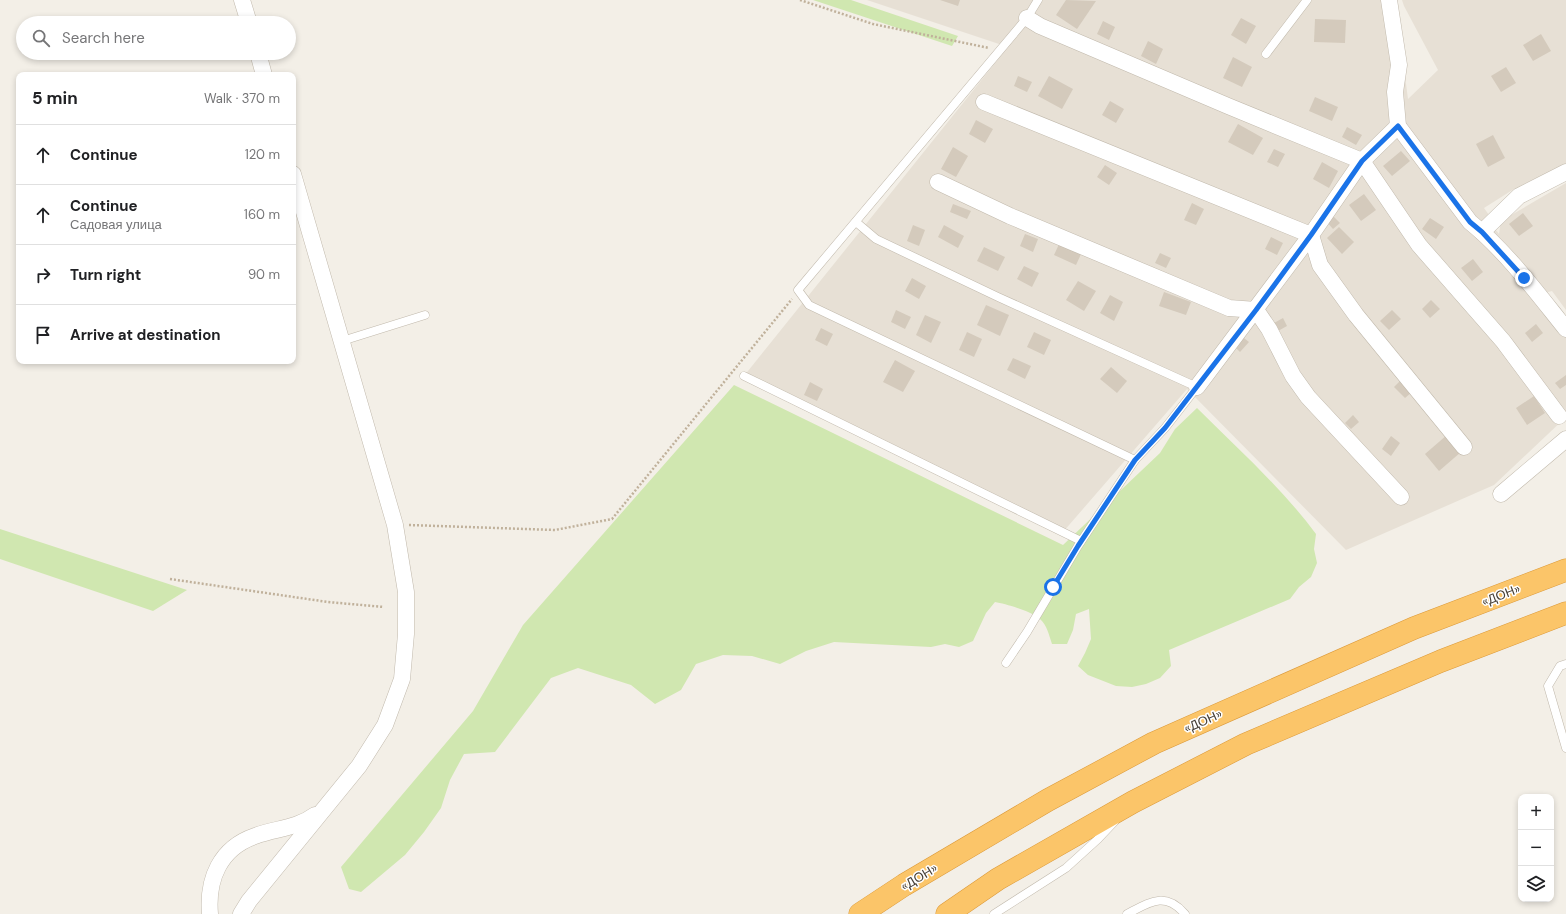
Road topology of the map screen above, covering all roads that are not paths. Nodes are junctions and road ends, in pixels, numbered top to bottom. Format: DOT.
graph roads {
  1 [pos="242,0"];
  2 [pos="1038,0"];
  3 [pos="1307,0"];
  4 [pos="1389,0"];
  5 [pos="247,16"];
  6 [pos="1027,18"];
  7 [pos="1266,54"];
  8 [pos="260,60"];
  9 [pos="263,72"];
  10 [pos="984,102"];
  11 [pos="1398,126"];
  12 [pos="1362,161"];
  13 [pos="1566,172"];
  14 [pos="938,182"];
  15 [pos="296,184"];
  16 [pos="856,222"];
  17 [pos="1482,232"];
  18 [pos="1311,235"];
  19 [pos="1256,310"];
  20 [pos="424,315"];
  21 [pos="1566,329"];
  22 [pos="342,341"];
  23 [pos="744,376"];
  24 [pos="1197,387"];
  25 [pos="1559,416"];
  26 [pos="1566,439"];
  27 [pos="1464,447"];
  28 [pos="1135,460"];
  29 [pos="1501,494"];
  30 [pos="1402,497"];
  31 [pos="1081,541"];
  32 [pos="1566,570"];
  33 [pos="1566,613"];
  34 [pos="1006,663"];
  35 [pos="1566,664"];
  36 [pos="1566,748"];
  37 [pos="1133,802"];
  38 [pos="324,809"];
  39 [pos="210,914"];
  40 [pos="241,914"];
  41 [pos="860,914"];
  42 [pos="947,914"];
  43 [pos="994,914"];
  44 [pos="1127,914"];
  45 [pos="1185,914"];
  1 -- 5 [label="street"];
  2 -- 6 [label="lane"];
  3 -- 7 [label="lane"];
  4 -- 11 [label="street"];
  6 -- 12 [label="street"];
  6 -- 16 [label="lane"];
  8 -- 9 [label="street"];
  10 -- 18 [label="street"];
  11 -- 12 [label="street"];
  11 -- 17 [label="street"];
  12 -- 18 [label="street"];
  12 -- 25 [label="street"];
  13 -- 17 [label="street"];
  14 -- 19 [label="street"];
  15 -- 22 [label="street"];
  16 -- 24 [label="lane"];
  16 -- 28 [label="lane"];
  17 -- 21 [label="street"];
  18 -- 19 [label="street"];
  18 -- 27 [label="street"];
  19 -- 24 [label="street"];
  19 -- 30 [label="street"];
  20 -- 22 [label="lane"];
  22 -- 38 [label="street"];
  23 -- 31 [label="lane"];
  24 -- 28 [label="lane"];
  26 -- 29 [label="street"];
  28 -- 31 [label="lane"];
  31 -- 34 [label="lane"];
  32 -- 41 [label="highway, «ДОН»"];
  33 -- 37 [label="highway"];
  35 -- 36 [label="lane"];
  37 -- 42 [label="highway"];
  37 -- 43 [label="lane"];
  38 -- 39 [label="street"];
  38 -- 40 [label="street"];
  44 -- 45 [label="lane"];
}
